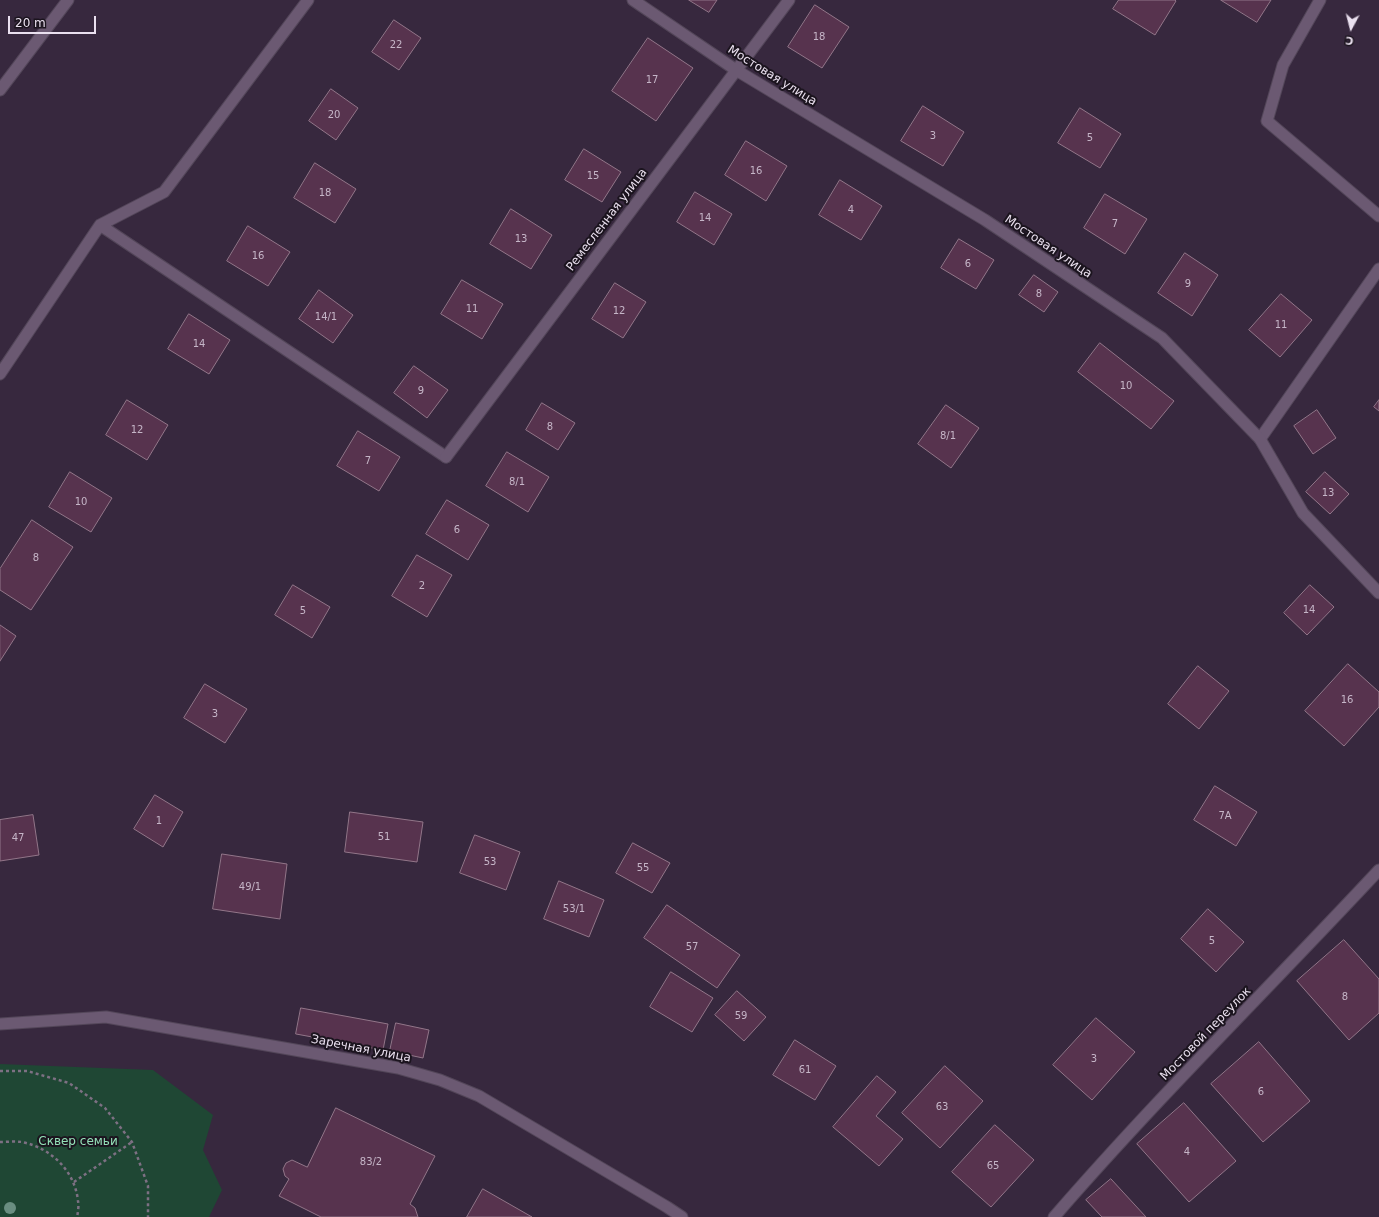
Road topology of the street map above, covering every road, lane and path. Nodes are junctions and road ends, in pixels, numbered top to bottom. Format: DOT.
graph roads {
  1 [pos="68,0"];
  2 [pos="308,0"];
  3 [pos="633,0"];
  4 [pos="790,0"];
  5 [pos="1320,0"];
  6 [pos="736,70"];
  7 [pos="0,90"];
  8 [pos="1379,216"];
  9 [pos="100,225"];
  10 [pos="1379,269"];
  11 [pos="0,374"];
  12 [pos="1260,439"];
  13 [pos="1379,593"];
  14 [pos="1379,870"];
  15 [pos="0,1024"];
  16 [pos="0,1071"];
  17 [pos="0,1142"];
  18 [pos="132,1142"];
  19 [pos="74,1182"];
  20 [pos="77,1217"];
  21 [pos="148,1217"];
  22 [pos="682,1217"];
  23 [pos="1054,1217"];
  1 -- 7 [label="street"];
  2 -- 9 [label="street"];
  3 -- 6 [label="street, Мостовая улица"];
  4 -- 6 [label="street, Ремесленная улица"];
  5 -- 8 [label="street"];
  6 -- 9 [label="street, Ремесленная улица"];
  6 -- 12 [label="street, Мостовая улица"];
  9 -- 11 [label="street"];
  10 -- 12 [label="street"];
  12 -- 13 [label="street, Мостовая улица"];
  14 -- 23 [label="street, Мостовой переулок"];
  15 -- 22 [label="street, Заречная улица"];
  16 -- 18 [label="path"];
  17 -- 19 [label="path"];
  18 -- 19 [label="path"];
  18 -- 21 [label="path"];
  19 -- 20 [label="path"];
}
